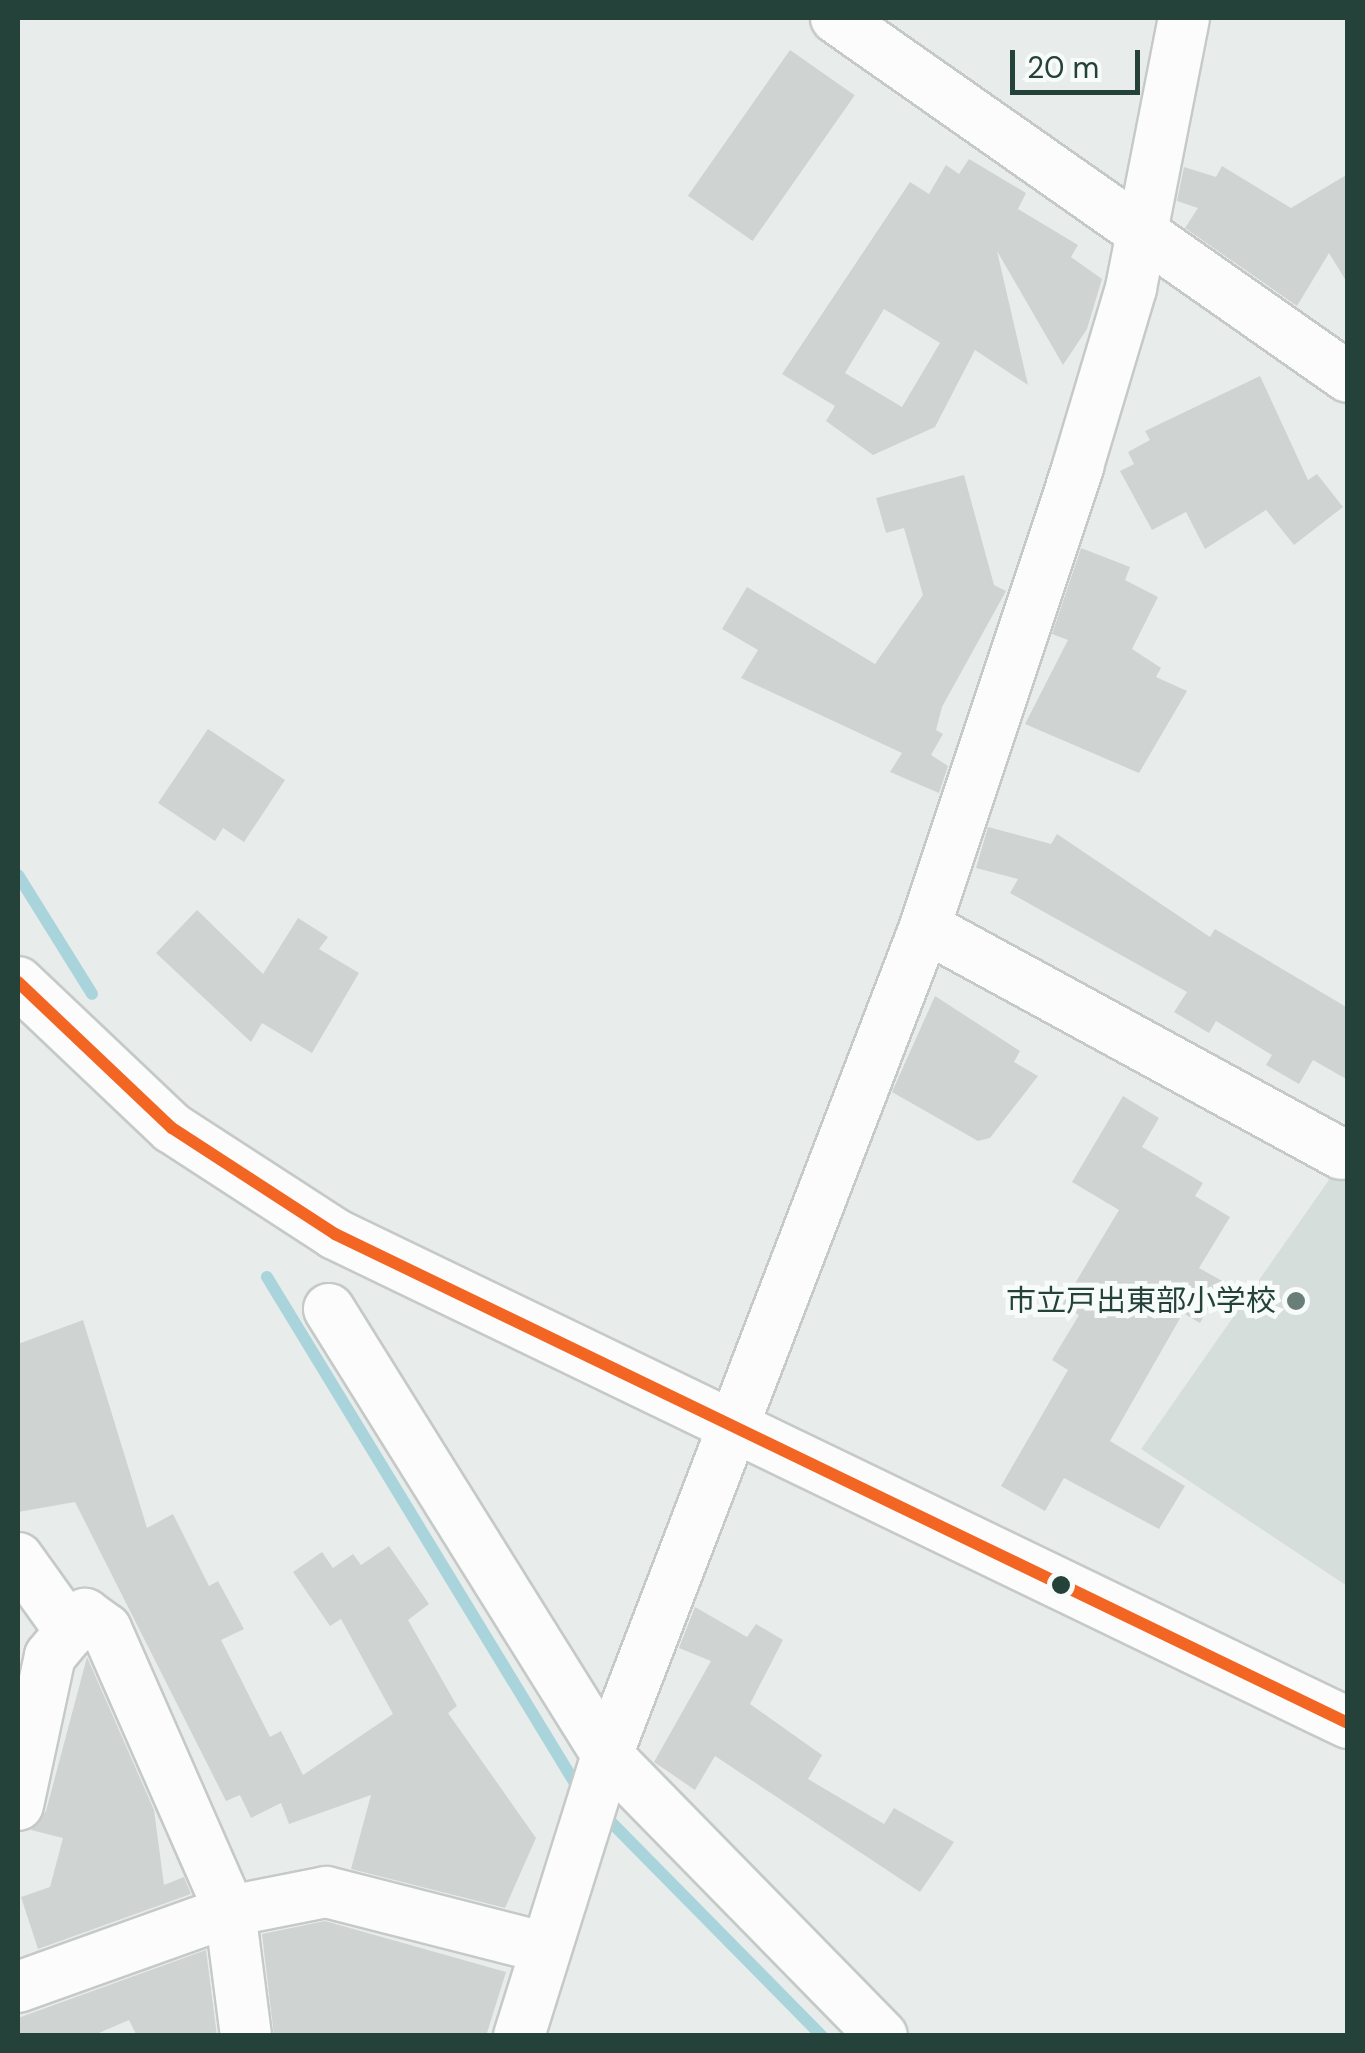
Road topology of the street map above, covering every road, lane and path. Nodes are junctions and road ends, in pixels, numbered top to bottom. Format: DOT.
graph roads {
  1 [pos="836,18"];
  2 [pos="1184,18"];
  3 [pos="1142,234"];
  4 [pos="1348,377"];
  5 [pos="925,927"];
  6 [pos="18,982"];
  7 [pos="1341,1154"];
  8 [pos="329,1309"];
  9 [pos="734,1434"];
  10 [pos="18,1558"];
  11 [pos="71,1632"];
  12 [pos="1348,1722"];
  13 [pos="597,1788"];
  14 [pos="18,1805"];
  15 [pos="230,1911"];
  16 [pos="541,1947"];
  17 [pos="18,1987"];
  18 [pos="246,2036"];
  19 [pos="520,2036"];
  20 [pos="882,2036"];
  1 -- 3 [label="street"];
  2 -- 3 [label="street"];
  3 -- 4 [label="street"];
  3 -- 5 [label="street"];
  5 -- 7 [label="street"];
  5 -- 9 [label="street"];
  6 -- 9 [label="street"];
  8 -- 13 [label="street"];
  9 -- 12 [label="street"];
  9 -- 13 [label="street"];
  10 -- 11 [label="street"];
  11 -- 14 [label="street"];
  11 -- 15 [label="street"];
  13 -- 16 [label="street"];
  13 -- 20 [label="street"];
  15 -- 16 [label="street"];
  15 -- 17 [label="street"];
  15 -- 18 [label="street"];
  16 -- 19 [label="street"];
}
